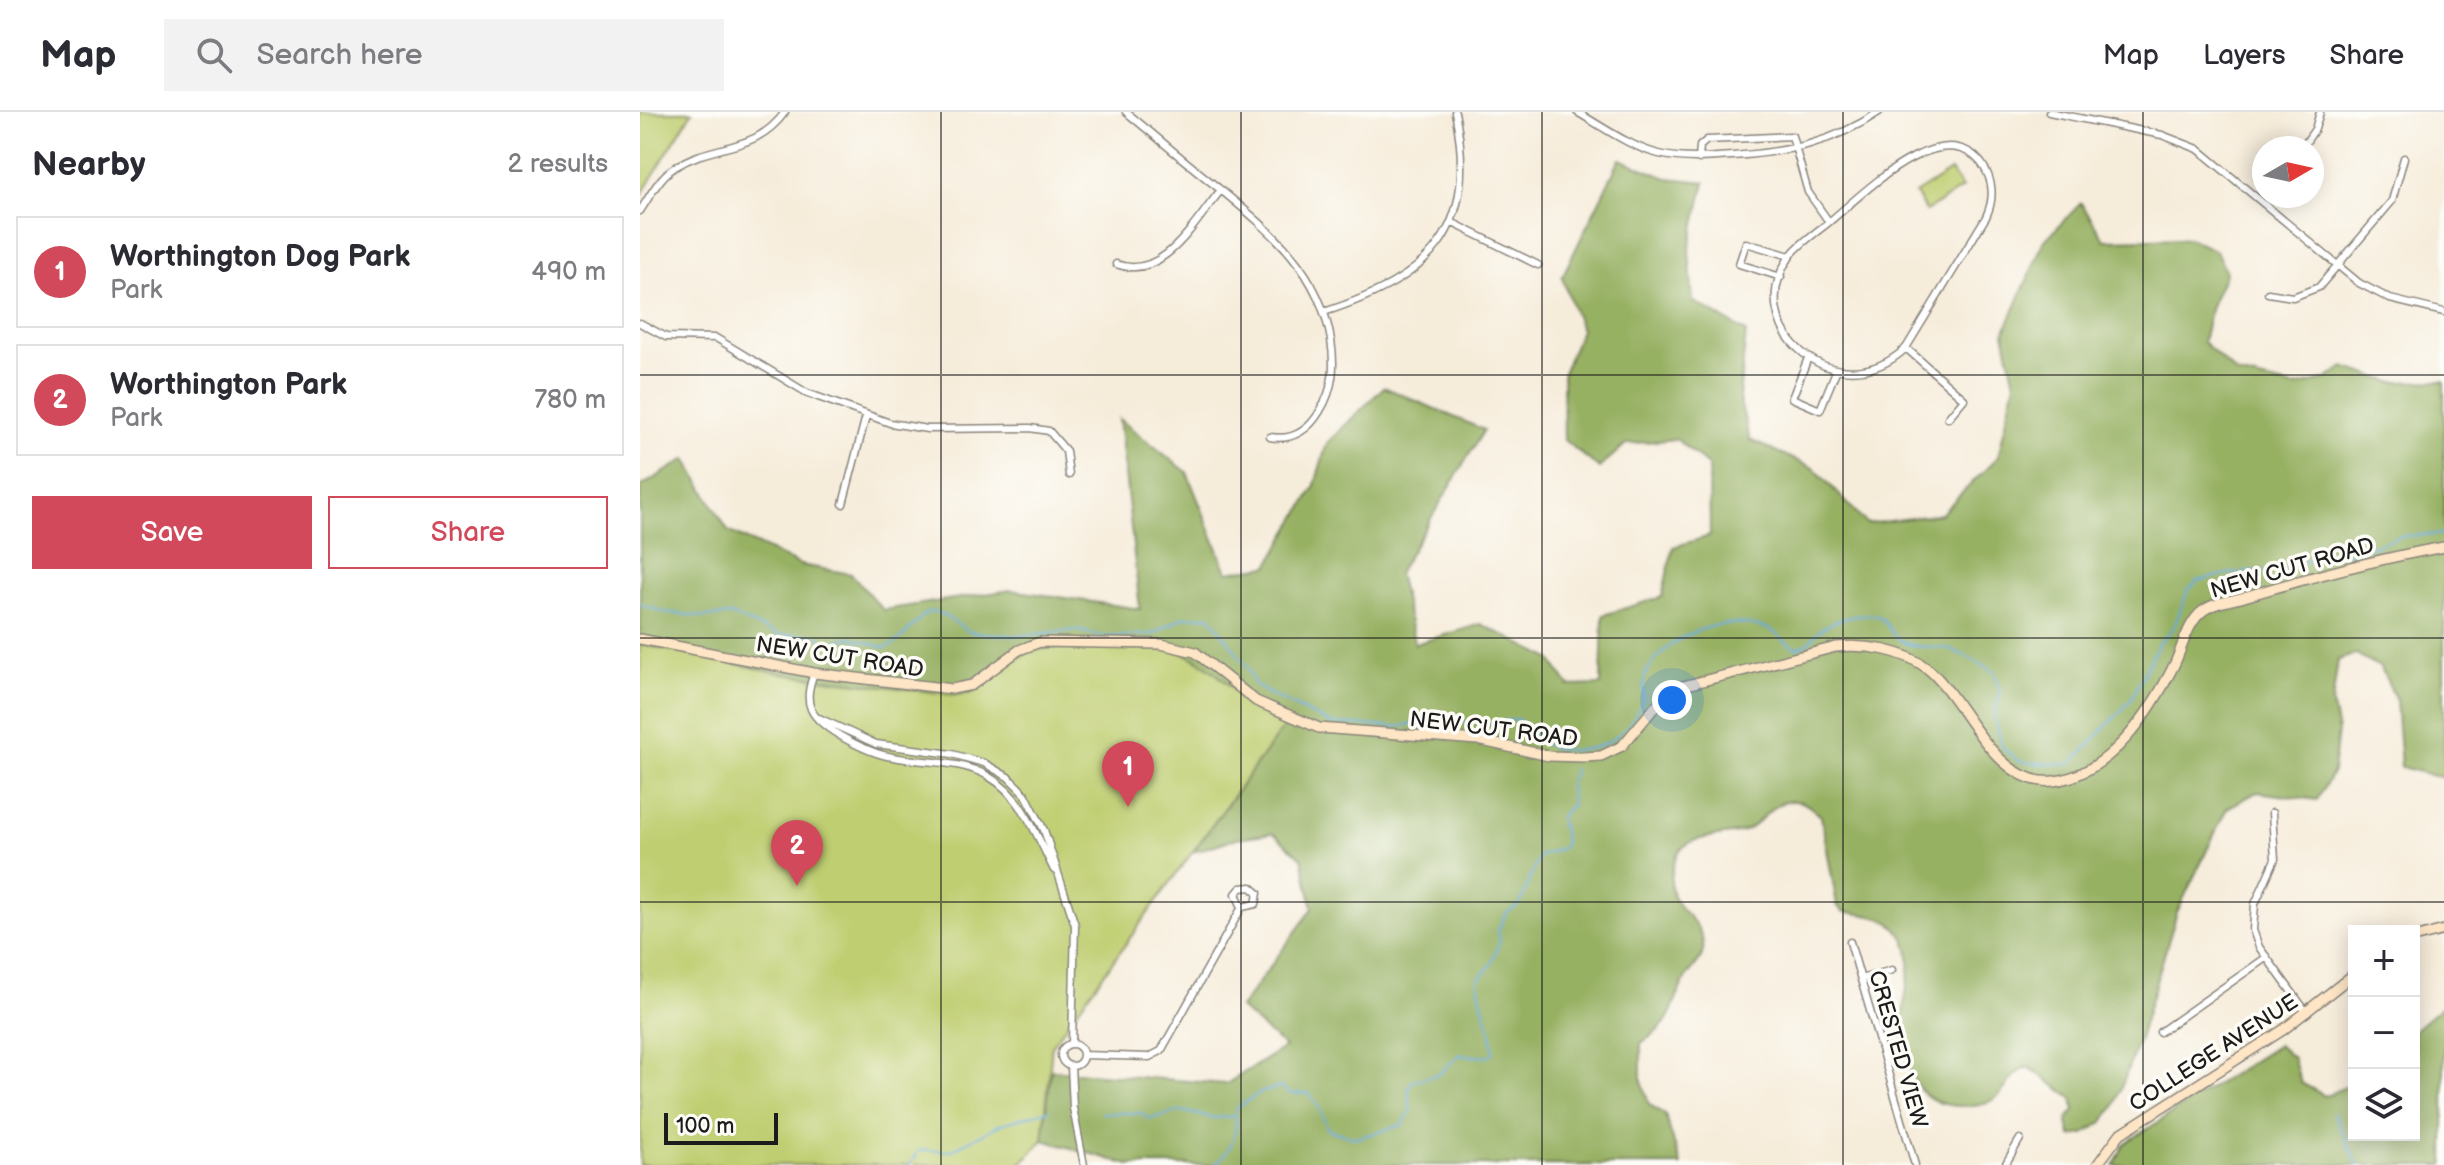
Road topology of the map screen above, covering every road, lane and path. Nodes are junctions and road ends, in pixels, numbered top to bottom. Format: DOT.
graph roads {
  1 [pos="785,112"];
  2 [pos="1126,112"];
  3 [pos="1455,112"];
  4 [pos="1577,112"];
  5 [pos="1879,112"];
  6 [pos="2049,112"];
  7 [pos="2320,112"];
  8 [pos="2078,115"];
  9 [pos="2310,136"];
  10 [pos="1797,150"];
  11 [pos="2404,158"];
  12 [pos="1699,159"];
  13 [pos="2252,189"];
  14 [pos="1221,190"];
  15 [pos="2274,208"];
  16 [pos="640,211"];
  17 [pos="1451,222"];
  18 [pos="1829,222"];
  19 [pos="1790,256"];
  20 [pos="1116,264"];
  21 [pos="1538,265"];
  22 [pos="2338,266"];
  23 [pos="1781,277"];
  24 [pos="2268,293"];
  25 [pos="1324,312"];
  26 [pos="2444,312"];
  27 [pos="640,323"];
  28 [pos="1906,348"];
  29 [pos="1808,358"];
  30 [pos="1836,371"];
  31 [pos="866,416"];
  32 [pos="1948,418"];
  33 [pos="1270,437"];
  34 [pos="1069,475"];
  35 [pos="843,504"];
  36 [pos="2444,547"];
  37 [pos="640,639"];
  38 [pos="814,673"];
  39 [pos="819,718"];
  40 [pos="2272,813"];
  41 [pos="1063,887"];
  42 [pos="1242,907"];
  43 [pos="2444,930"];
  44 [pos="2420,936"];
  45 [pos="1850,942"];
  46 [pos="2267,957"];
  47 [pos="1892,970"];
  48 [pos="1861,979"];
  49 [pos="2348,979"];
  50 [pos="2307,1013"];
  51 [pos="2162,1027"];
  52 [pos="1072,1043"];
  53 [pos="1083,1055"];
  54 [pos="1071,1066"];
  55 [pos="2020,1139"];
  56 [pos="1084,1165"];
  57 [pos="1915,1165"];
  58 [pos="2005,1165"];
  59 [pos="2097,1165"];
  1 -- 16 [label="street"];
  2 -- 14 [label="street"];
  3 -- 17 [label="street"];
  4 -- 12 [label="street"];
  5 -- 10 [label="street"];
  6 -- 8 [label="street"];
  7 -- 9 [label="street"];
  8 -- 13 [label="street"];
  10 -- 12 [label="street"];
  10 -- 12 [label="street"];
  10 -- 18 [label="street"];
  11 -- 22 [label="street"];
  14 -- 20 [label="street"];
  14 -- 25 [label="street"];
  15 -- 22 [label="street"];
  17 -- 21 [label="street"];
  17 -- 25 [label="street"];
  18 -- 19 [label="street"];
  18 -- 28 [label="street"];
  19 -- 23 [label="street"];
  19 -- 23 [label="street"];
  22 -- 24 [label="street"];
  22 -- 26 [label="street"];
  23 -- 29 [label="street"];
  25 -- 33 [label="street"];
  27 -- 31 [label="street"];
  28 -- 30 [label="street"];
  28 -- 32 [label="street"];
  29 -- 30 [label="street"];
  29 -- 30 [label="street"];
  31 -- 34 [label="street"];
  31 -- 35 [label="street"];
  36 -- 38 [label="street, NEW CUT ROAD"];
  37 -- 38 [label="street, NEW CUT ROAD"];
  38 -- 39 [label="street"];
  39 -- 41 [label="street"];
  39 -- 41 [label="street"];
  40 -- 46 [label="street"];
  41 -- 52 [label="street"];
  42 -- 53 [label="street"];
  43 -- 44 [label="street"];
  45 -- 48 [label="street, CRESTED VIEW"];
  46 -- 50 [label="street"];
  46 -- 51 [label="street"];
  47 -- 48 [label="street"];
  48 -- 57 [label="street, CRESTED VIEW"];
  49 -- 50 [label="street, COLLEGE AVENUE"];
  50 -- 59 [label="street, COLLEGE AVENUE"];
  52 -- 53 [label="street"];
  52 -- 54 [label="street"];
  53 -- 54 [label="street"];
  54 -- 56 [label="street"];
  55 -- 58 [label="street"];
}
